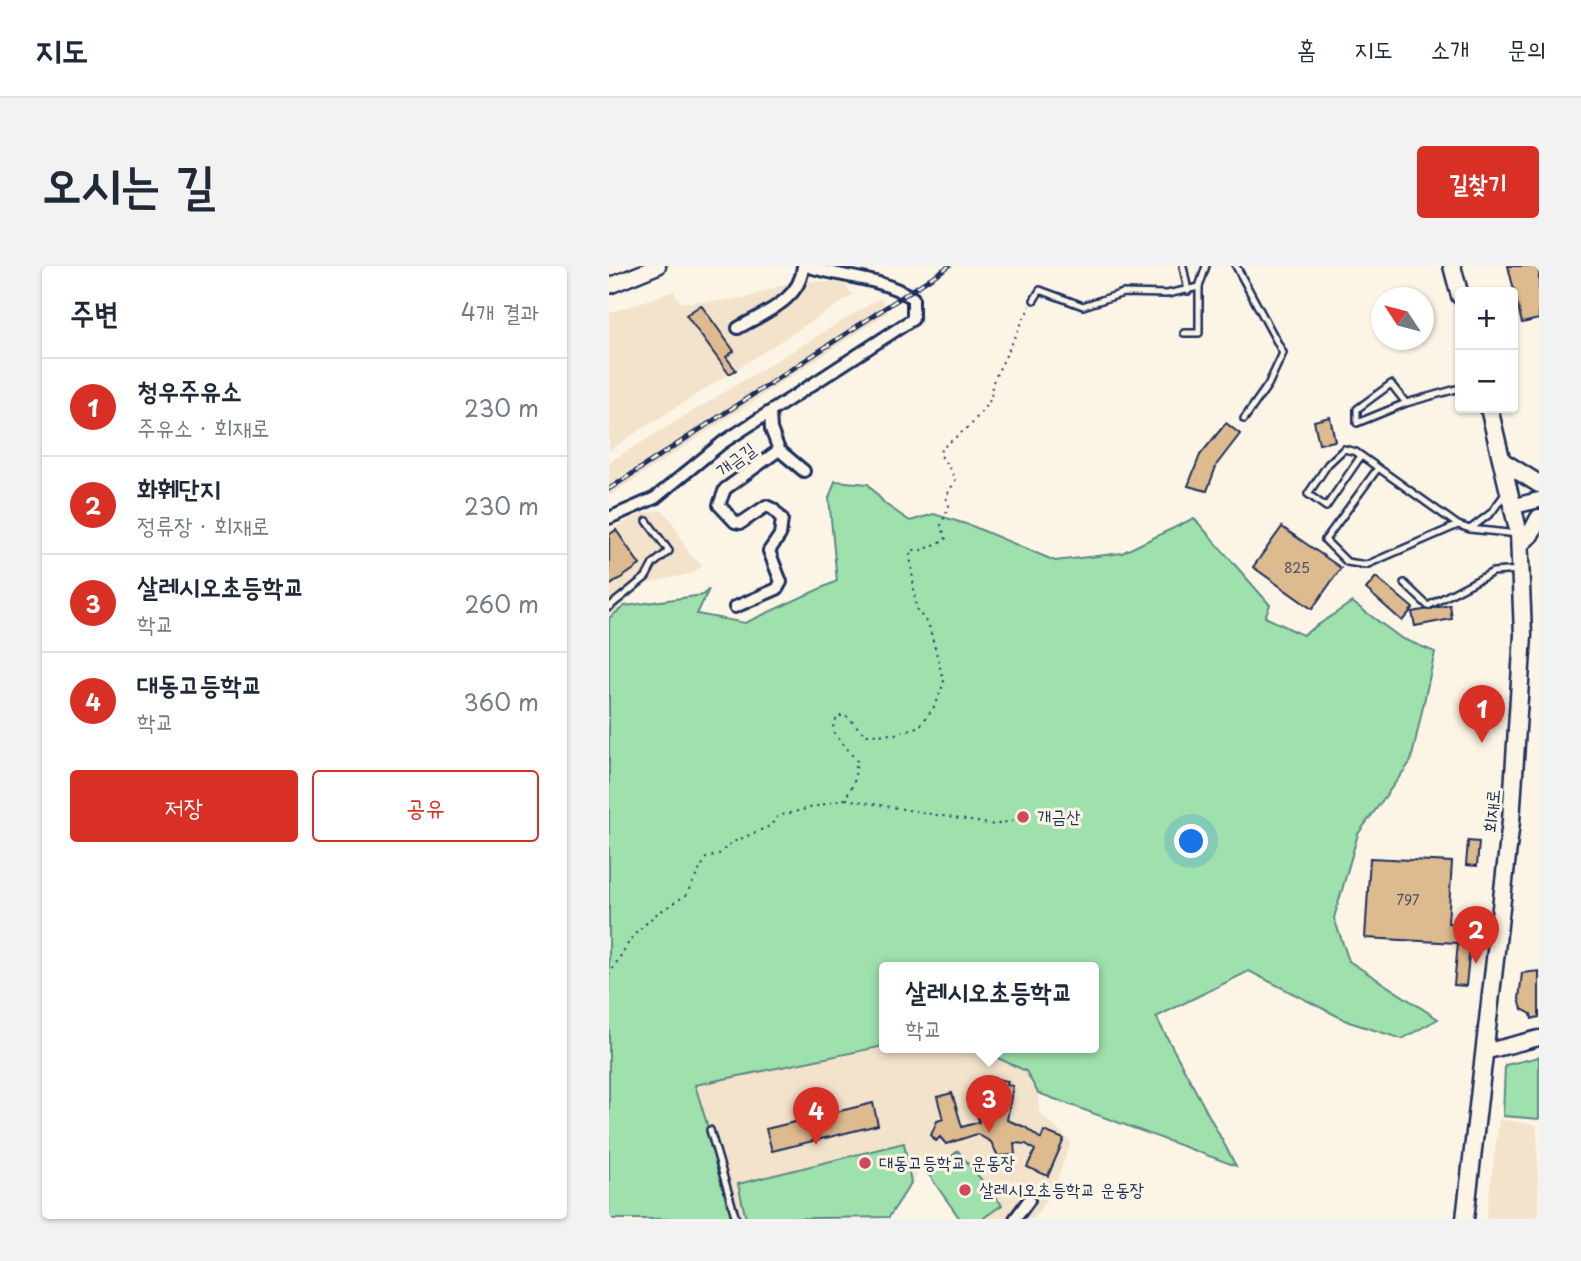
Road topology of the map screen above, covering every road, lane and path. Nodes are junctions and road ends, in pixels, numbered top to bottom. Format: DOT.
graph roads {
  1 [pos="658,266"];
  2 [pos="804,266"];
  3 [pos="1183,266"];
  4 [pos="1206,266"];
  5 [pos="1236,266"];
  6 [pos="1452,266"];
  7 [pos="609,286"];
  8 [pos="1199,287"];
  9 [pos="1458,287"];
  10 [pos="1188,291"];
  11 [pos="1034,300"];
  12 [pos="738,328"];
  13 [pos="1184,332"];
  14 [pos="1455,389"];
  15 [pos="1406,403"];
  16 [pos="770,413"];
  17 [pos="1490,413"];
  18 [pos="1244,419"];
  19 [pos="779,450"];
  20 [pos="1361,456"];
  21 [pos="1502,461"];
  22 [pos="1378,468"];
  23 [pos="804,471"];
  24 [pos="1539,484"];
  25 [pos="1509,489"];
  26 [pos="1539,500"];
  27 [pos="1514,506"];
  28 [pos="609,518"];
  29 [pos="1539,518"];
  30 [pos="647,522"];
  31 [pos="1458,524"];
  32 [pos="1470,529"];
  33 [pos="1519,539"];
  34 [pos="1523,570"];
  35 [pos="1404,583"];
  36 [pos="609,607"];
  37 [pos="735,607"];
  38 [pos="845,799"];
  39 [pos="1024,818"];
  40 [pos="609,975"];
  41 [pos="1539,1038"];
  42 [pos="1483,1052"];
  43 [pos="710,1130"];
  44 [pos="1029,1200"];
  45 [pos="736,1219"];
  46 [pos="1015,1219"];
  47 [pos="1465,1219"];
  1 -- 7 [label="street"];
  2 -- 12 [label="street"];
  2 -- 16 [label="street, 개금길"];
  3 -- 10 [label="lane"];
  4 -- 8 [label="lane"];
  5 -- 18 [label="lane"];
  6 -- 9 [label="main road"];
  8 -- 10 [label="lane"];
  8 -- 13 [label="lane"];
  10 -- 11 [label="lane"];
  11 -- 38 [label="path"];
  14 -- 15 [label="lane"];
  15 -- 15 [label="lane"];
  16 -- 19 [label="street, 개금길"];
  16 -- 28 [label="street, 개금길"];
  17 -- 21 [label="main road, 회재로"];
  19 -- 23 [label="street"];
  19 -- 37 [label="street, 개금길"];
  20 -- 20 [label="lane"];
  20 -- 22 [label="lane"];
  21 -- 24 [label="main road"];
  21 -- 25 [label="main road, 회재로"];
  22 -- 31 [label="lane"];
  22 -- 31 [label="lane"];
  25 -- 27 [label="main road, 회재로"];
  25 -- 32 [label="lane"];
  26 -- 27 [label="street"];
  27 -- 33 [label="main road, 회재로"];
  29 -- 33 [label="main road"];
  30 -- 36 [label="lane"];
  31 -- 32 [label="lane"];
  32 -- 33 [label="lane"];
  33 -- 34 [label="main road, 회재로"];
  34 -- 35 [label="lane"];
  34 -- 42 [label="main road, 회재로"];
  38 -- 39 [label="path"];
  38 -- 40 [label="path"];
  41 -- 42 [label="street"];
  42 -- 47 [label="main road, 회재로"];
  43 -- 45 [label="lane"];
  44 -- 46 [label="street"];
}
